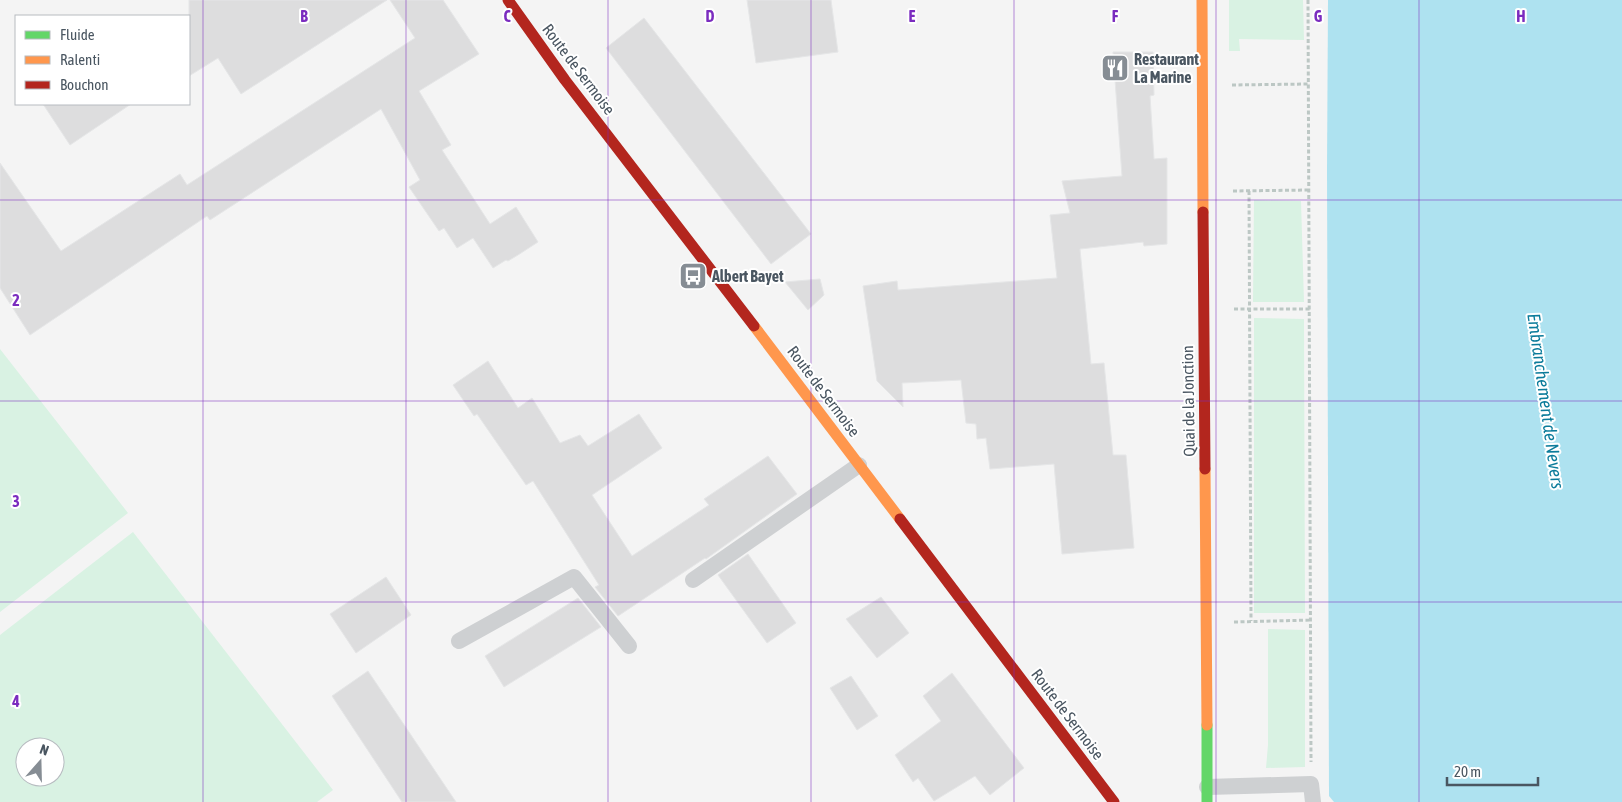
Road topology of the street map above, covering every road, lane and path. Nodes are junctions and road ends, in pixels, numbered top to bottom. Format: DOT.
graph roads {
  1 [pos="508,0"];
  2 [pos="1202,0"];
  3 [pos="1308,0"];
  4 [pos="1202,84"];
  5 [pos="1309,84"];
  6 [pos="1309,190"];
  7 [pos="1226,191"];
  8 [pos="1249,191"];
  9 [pos="1203,309"];
  10 [pos="1249,309"];
  11 [pos="1310,309"];
  12 [pos="860,465"];
  13 [pos="693,580"];
  14 [pos="1311,620"];
  15 [pos="1206,622"];
  16 [pos="1251,622"];
  17 [pos="459,641"];
  18 [pos="629,646"];
  19 [pos="1311,784"];
  20 [pos="1207,795"];
  21 [pos="1114,802"];
  22 [pos="1313,802"];
  1 -- 12 [label="main road, Route de Sermoise"];
  2 -- 4 [label="main road, Quai de la Jonction"];
  3 -- 5 [label="path"];
  4 -- 5 [label="path"];
  4 -- 9 [label="main road, Quai de la Jonction"];
  5 -- 6 [label="path"];
  6 -- 8 [label="path"];
  6 -- 11 [label="path"];
  7 -- 8 [label="path"];
  8 -- 10 [label="path"];
  9 -- 10 [label="path"];
  9 -- 15 [label="main road, Quai de la Jonction"];
  10 -- 11 [label="path"];
  10 -- 16 [label="path"];
  11 -- 14 [label="path"];
  12 -- 13 [label="lane"];
  12 -- 21 [label="main road, Route de Sermoise"];
  14 -- 16 [label="path"];
  14 -- 19 [label="path"];
  15 -- 16 [label="path"];
  15 -- 20 [label="main road, Quai de la Jonction"];
  17 -- 18 [label="lane"];
  19 -- 20 [label="lane"];
  19 -- 22 [label="lane"];
}
